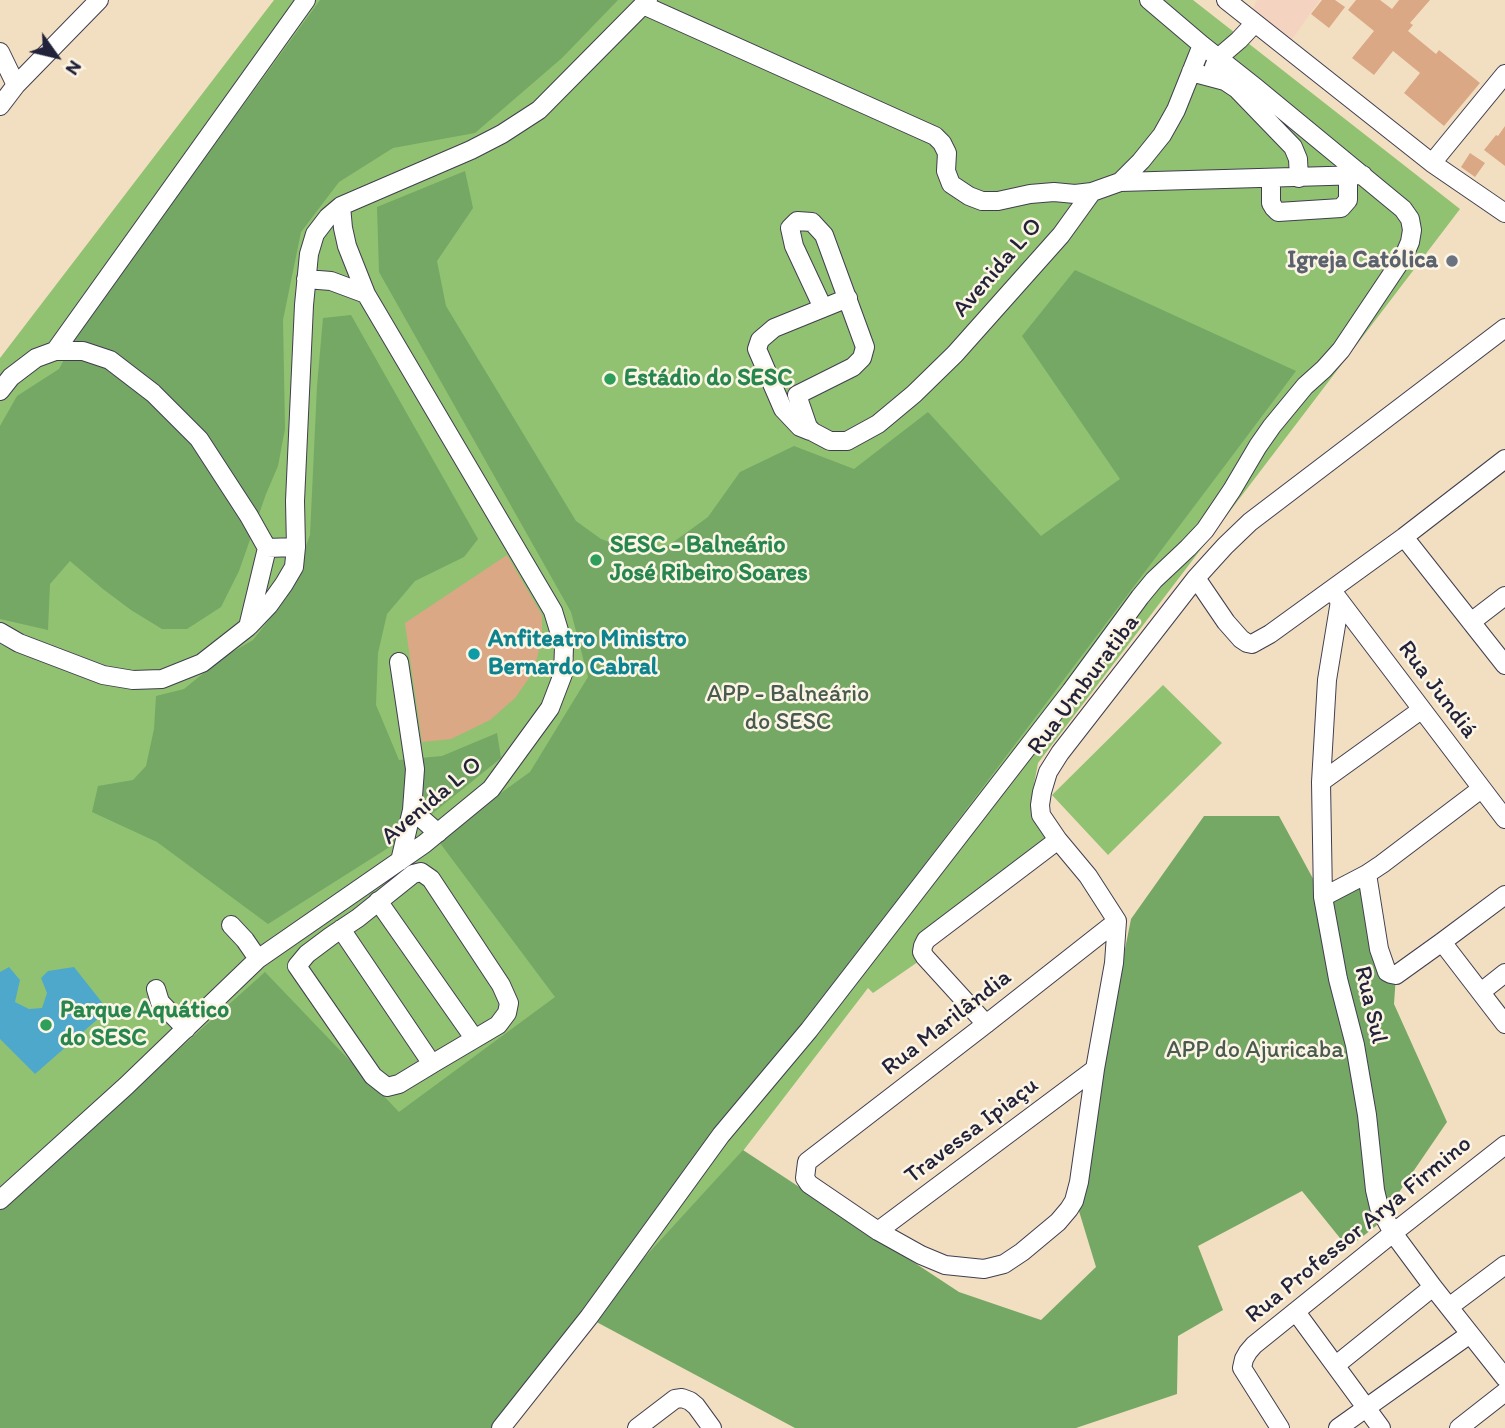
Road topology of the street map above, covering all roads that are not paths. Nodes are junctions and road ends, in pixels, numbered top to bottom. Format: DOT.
graph roads {
  1 [pos="99,0"];
  2 [pos="306,0"];
  3 [pos="1149,0"];
  4 [pos="1226,0"];
  5 [pos="645,3"];
  6 [pos="1254,24"];
  7 [pos="1202,45"];
  8 [pos="0,52"];
  9 [pos="1218,58"];
  10 [pos="1191,72"];
  11 [pos="1505,75"];
  12 [pos="1214,79"];
  13 [pos="16,85"];
  14 [pos="0,106"];
  15 [pos="1432,163"];
  16 [pos="1355,175"];
  17 [pos="1271,178"];
  18 [pos="1298,178"];
  19 [pos="1120,182"];
  20 [pos="1093,192"];
  21 [pos="341,206"];
  22 [pos="1505,213"];
  23 [pos="306,279"];
  24 [pos="366,294"];
  25 [pos="848,298"];
  26 [pos="823,308"];
  27 [pos="1505,328"];
  28 [pos="55,351"];
  29 [pos="0,391"];
  30 [pos="813,432"];
  31 [pos="1505,459"];
  32 [pos="1404,537"];
  33 [pos="296,547"];
  34 [pos="267,548"];
  35 [pos="1196,578"];
  36 [pos="1336,595"];
  37 [pos="1505,596"];
  38 [pos="1471,622"];
  39 [pos="247,627"];
  40 [pos="0,632"];
  41 [pos="19,643"];
  42 [pos="0,649"];
  43 [pos="399,662"];
  44 [pos="1505,665"];
  45 [pos="1421,710"];
  46 [pos="1321,782"];
  47 [pos="1481,789"];
  48 [pos="412,810"];
  49 [pos="1505,819"];
  50 [pos="438,833"];
  51 [pos="1058,840"];
  52 [pos="400,861"];
  53 [pos="1367,874"];
  54 [pos="1505,895"];
  55 [pos="1323,897"];
  56 [pos="345,898"];
  57 [pos="378,901"];
  58 [pos="358,918"];
  59 [pos="1117,921"];
  60 [pos="231,925"];
  61 [pos="341,929"];
  62 [pos="1442,943"];
  63 [pos="258,959"];
  64 [pos="1505,973"];
  65 [pos="156,989"];
  66 [pos="1481,992"];
  67 [pos="986,1024"];
  68 [pos="1505,1024"];
  69 [pos="186,1028"];
  70 [pos="474,1038"];
  71 [pos="432,1064"];
  72 [pos="1095,1069"];
  73 [pos="1505,1145"];
  74 [pos="0,1200"];
  75 [pos="878,1231"];
  76 [pos="1393,1233"];
  77 [pos="1505,1265"];
  78 [pos="1433,1287"];
  79 [pos="1449,1307"];
  80 [pos="1296,1312"];
  81 [pos="1470,1334"];
  82 [pos="1336,1365"];
  83 [pos="1505,1378"];
  84 [pos="1505,1392"];
  85 [pos="1366,1408"];
  86 [pos="502,1428"];
  87 [pos="637,1428"];
  88 [pos="712,1428"];
  89 [pos="1280,1428"];
  90 [pos="1338,1428"];
  91 [pos="1381,1428"];
  92 [pos="1460,1428"];
  1 -- 13 [label="street"];
  2 -- 28 [label="street"];
  3 -- 7 [label="street"];
  4 -- 6 [label="street"];
  5 -- 20 [label="street"];
  5 -- 21 [label="street"];
  6 -- 9 [label="street"];
  6 -- 15 [label="street"];
  7 -- 9 [label="street"];
  7 -- 10 [label="street"];
  8 -- 13 [label="street"];
  9 -- 12 [label="street"];
  9 -- 16 [label="street"];
  10 -- 12 [label="street"];
  10 -- 19 [label="street"];
  11 -- 15 [label="street"];
  12 -- 18 [label="street"];
  13 -- 14 [label="street"];
  15 -- 22 [label="street"];
  16 -- 17 [label="street"];
  16 -- 18 [label="street"];
  16 -- 86 [label="street"];
  17 -- 18 [label="street"];
  17 -- 19 [label="street"];
  19 -- 20 [label="street"];
  20 -- 30 [label="street, Avenida L O"];
  21 -- 23 [label="street"];
  21 -- 24 [label="street, Avenida L O"];
  23 -- 24 [label="street"];
  23 -- 33 [label="street"];
  24 -- 50 [label="street, Avenida L O"];
  25 -- 26 [label="street"];
  25 -- 26 [label="street"];
  25 -- 30 [label="street"];
  26 -- 30 [label="street"];
  27 -- 35 [label="street, Rua Umburatiba"];
  28 -- 29 [label="street"];
  28 -- 34 [label="street"];
  31 -- 32 [label="street"];
  32 -- 36 [label="street"];
  32 -- 38 [label="street"];
  33 -- 34 [label="street"];
  33 -- 39 [label="street"];
  34 -- 39 [label="street"];
  35 -- 36 [label="street"];
  35 -- 51 [label="street, Rua Umburatiba"];
  36 -- 45 [label="street, Rua Jundiá"];
  36 -- 46 [label="street, Rua Sul"];
  37 -- 38 [label="street"];
  38 -- 44 [label="street"];
  39 -- 41 [label="street"];
  40 -- 41 [label="street"];
  41 -- 42 [label="street"];
  43 -- 48 [label="street"];
  45 -- 46 [label="street"];
  45 -- 47 [label="street, Rua Jundiá"];
  46 -- 55 [label="street, Rua Sul"];
  47 -- 49 [label="street, Rua Jundiá"];
  47 -- 53 [label="street"];
  48 -- 50 [label="street"];
  48 -- 52 [label="street"];
  50 -- 52 [label="street, Avenida L O"];
  51 -- 59 [label="street, Rua Umburatiba"];
  51 -- 67 [label="street"];
  52 -- 56 [label="street, Avenida L O"];
  53 -- 55 [label="street"];
  53 -- 62 [label="street"];
  54 -- 62 [label="street"];
  55 -- 76 [label="street, Rua Sul"];
  56 -- 58 [label="street"];
  56 -- 63 [label="street, Avenida L O"];
  57 -- 58 [label="street"];
  57 -- 70 [label="street"];
  57 -- 70 [label="street"];
  58 -- 61 [label="street"];
  59 -- 67 [label="street, Rua Marilândia"];
  59 -- 72 [label="street"];
  60 -- 63 [label="street"];
  61 -- 71 [label="street"];
  61 -- 71 [label="street"];
  62 -- 66 [label="street"];
  63 -- 69 [label="street, Avenida L O"];
  64 -- 66 [label="street"];
  65 -- 69 [label="street"];
  66 -- 68 [label="street"];
  67 -- 75 [label="street, Rua Marilândia"];
  69 -- 74 [label="street, Avenida L O"];
  70 -- 71 [label="street"];
  72 -- 75 [label="street, Travessa Ipiaçu"];
  72 -- 75 [label="street"];
  73 -- 76 [label="street, Rua Professor Arya Firmino"];
  76 -- 78 [label="street, Rua Sul"];
  76 -- 80 [label="street, Rua Professor Arya Firmino"];
  77 -- 79 [label="street"];
  78 -- 79 [label="street, Rua Sul"];
  78 -- 82 [label="street"];
  79 -- 81 [label="street, Rua Sul"];
  80 -- 82 [label="street"];
  80 -- 89 [label="street, Rua Professor Arya Firmino"];
  81 -- 83 [label="street, Rua Sul"];
  81 -- 85 [label="street"];
  82 -- 85 [label="street"];
  84 -- 92 [label="street"];
  85 -- 90 [label="street"];
  85 -- 91 [label="street"];
  87 -- 88 [label="street"];
}
